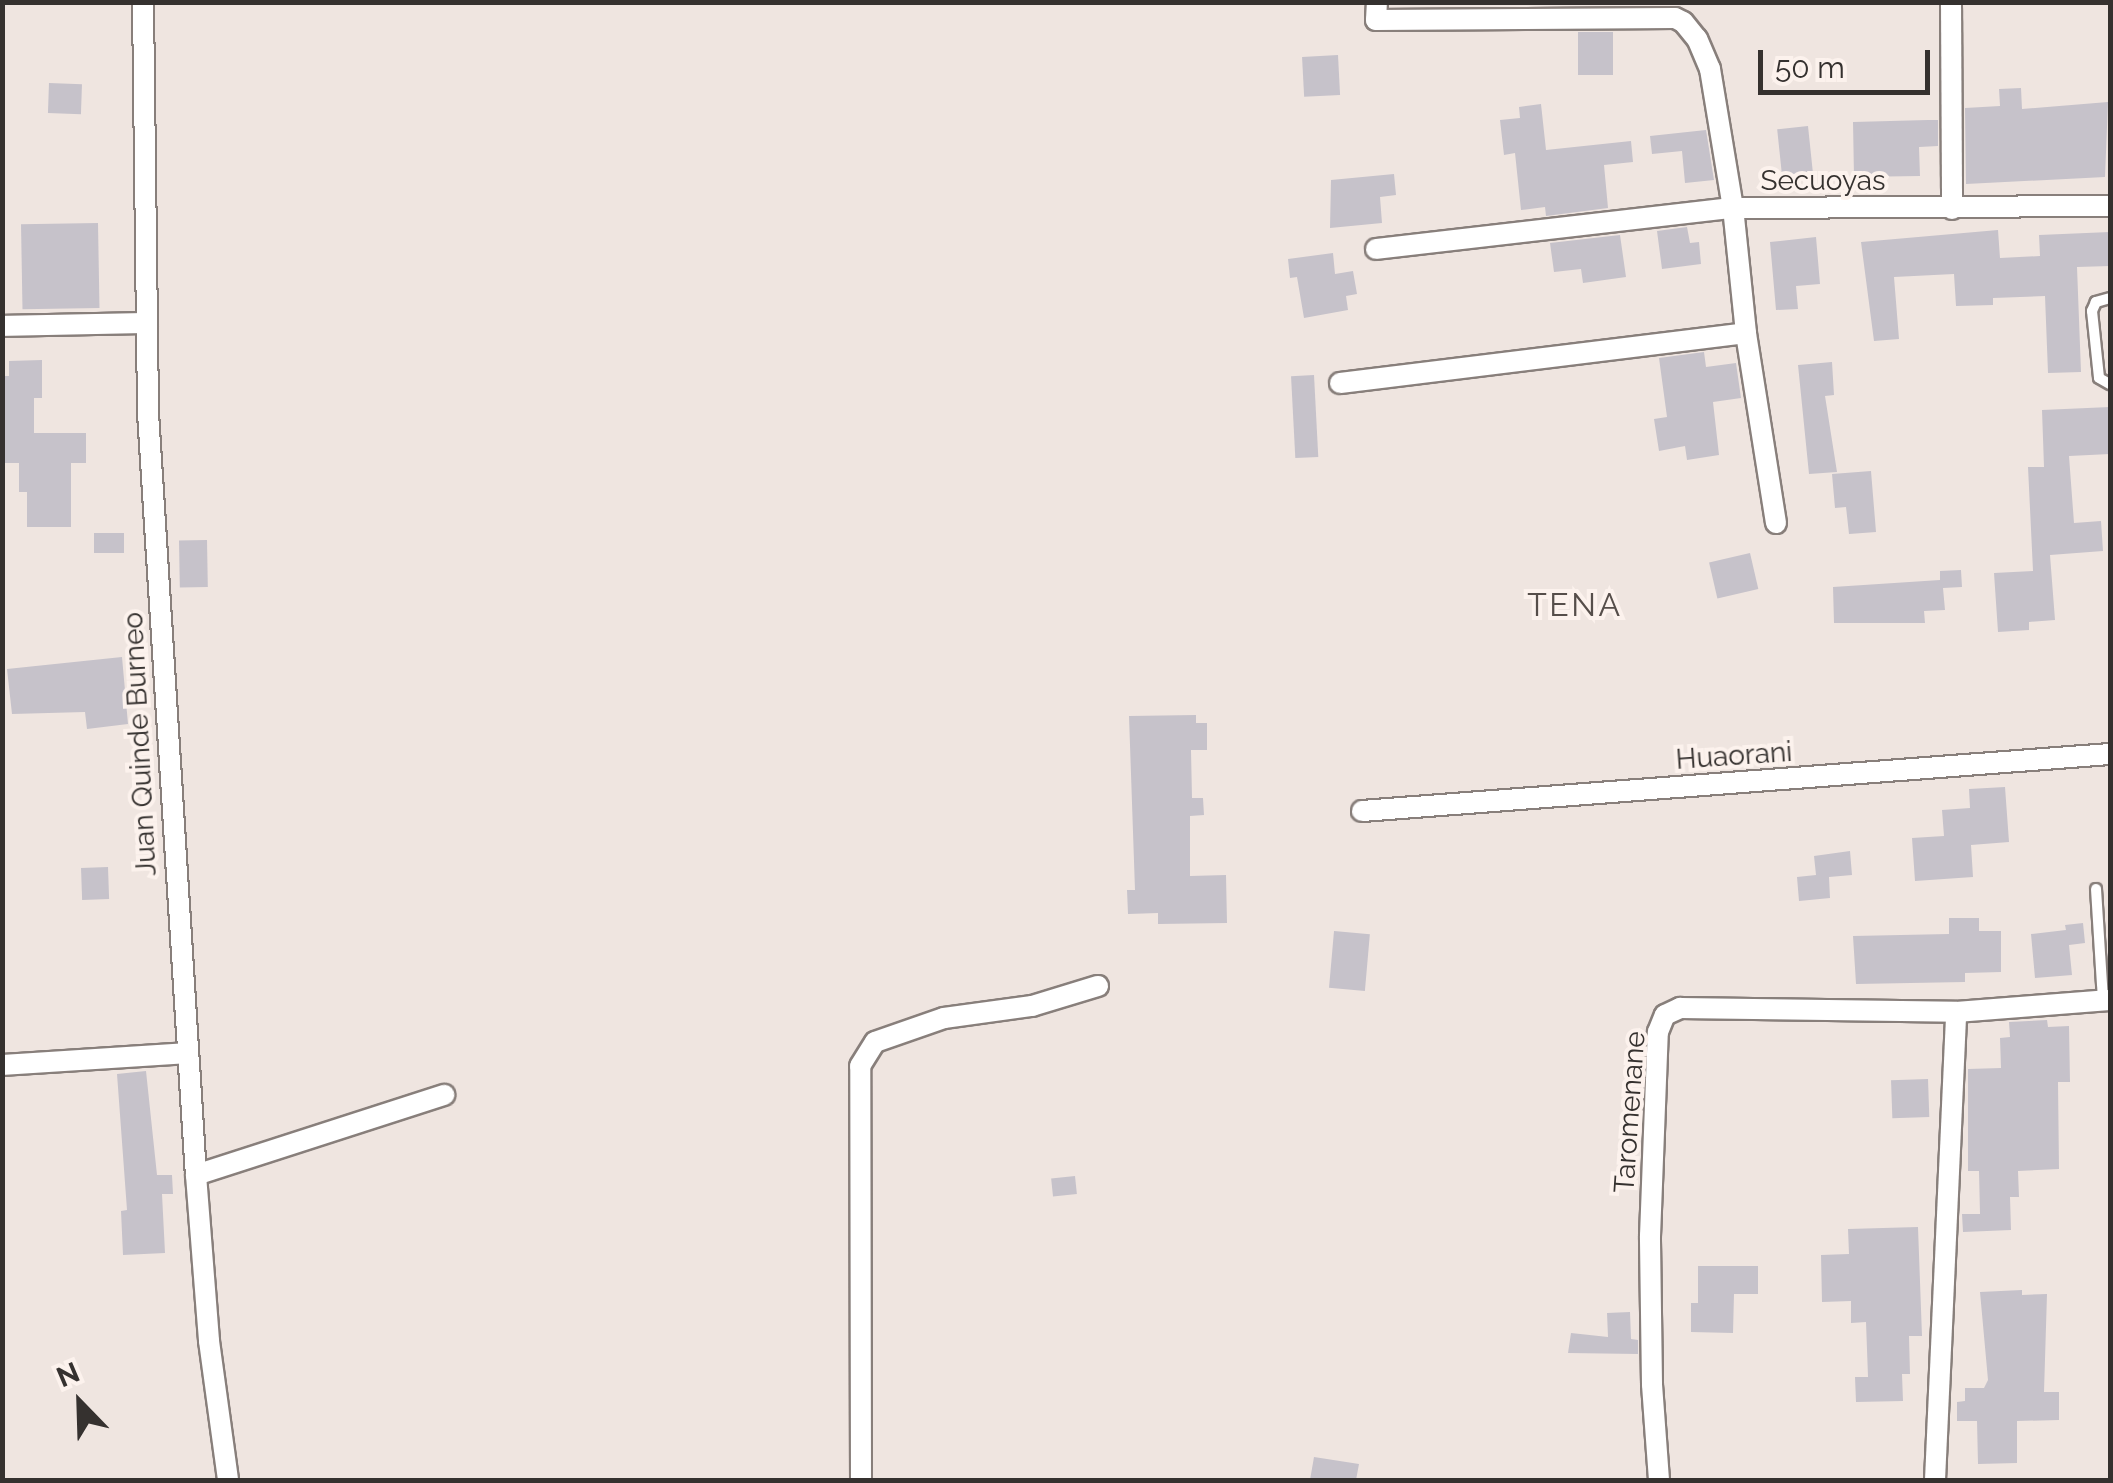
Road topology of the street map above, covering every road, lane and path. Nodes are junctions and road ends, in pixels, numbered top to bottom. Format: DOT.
graph roads {
  1 [pos="144,2"];
  2 [pos="1376,2"];
  3 [pos="1951,2"];
  4 [pos="2110,206"];
  5 [pos="1733,208"];
  6 [pos="1952,209"];
  7 [pos="1376,249"];
  8 [pos="2110,298"];
  9 [pos="148,324"];
  10 [pos="2,326"];
  11 [pos="1746,333"];
  12 [pos="1340,383"];
  13 [pos="2110,384"];
  14 [pos="1776,523"];
  15 [pos="2110,754"];
  16 [pos="1362,812"];
  17 [pos="2096,889"];
  18 [pos="1098,986"];
  19 [pos="2107,1000"];
  20 [pos="1956,1012"];
  21 [pos="188,1053"];
  22 [pos="2,1065"];
  23 [pos="444,1095"];
  24 [pos="196,1176"];
  25 [pos="228,1480"];
  26 [pos="861,1480"];
  27 [pos="1659,1480"];
  28 [pos="1935,1480"];
  1 -- 9 [label="street, Juan Quinde Burneo"];
  2 -- 5 [label="street"];
  3 -- 6 [label="street"];
  4 -- 6 [label="street, Secuoyas"];
  5 -- 6 [label="street, Secuoyas"];
  5 -- 7 [label="street"];
  5 -- 11 [label="street, Secuoyas"];
  8 -- 13 [label="lane"];
  9 -- 10 [label="street"];
  9 -- 21 [label="street, Juan Quinde Burneo"];
  11 -- 12 [label="street"];
  11 -- 14 [label="street, Secuoyas"];
  15 -- 16 [label="street, Huaorani"];
  17 -- 19 [label="lane"];
  18 -- 26 [label="street"];
  19 -- 20 [label="street, Taromenane"];
  20 -- 27 [label="street, Taromenane"];
  20 -- 28 [label="street"];
  21 -- 22 [label="street"];
  21 -- 24 [label="street, Juan Quinde Burneo"];
  23 -- 24 [label="street"];
  24 -- 25 [label="street, Juan Quinde Burneo"];
}
